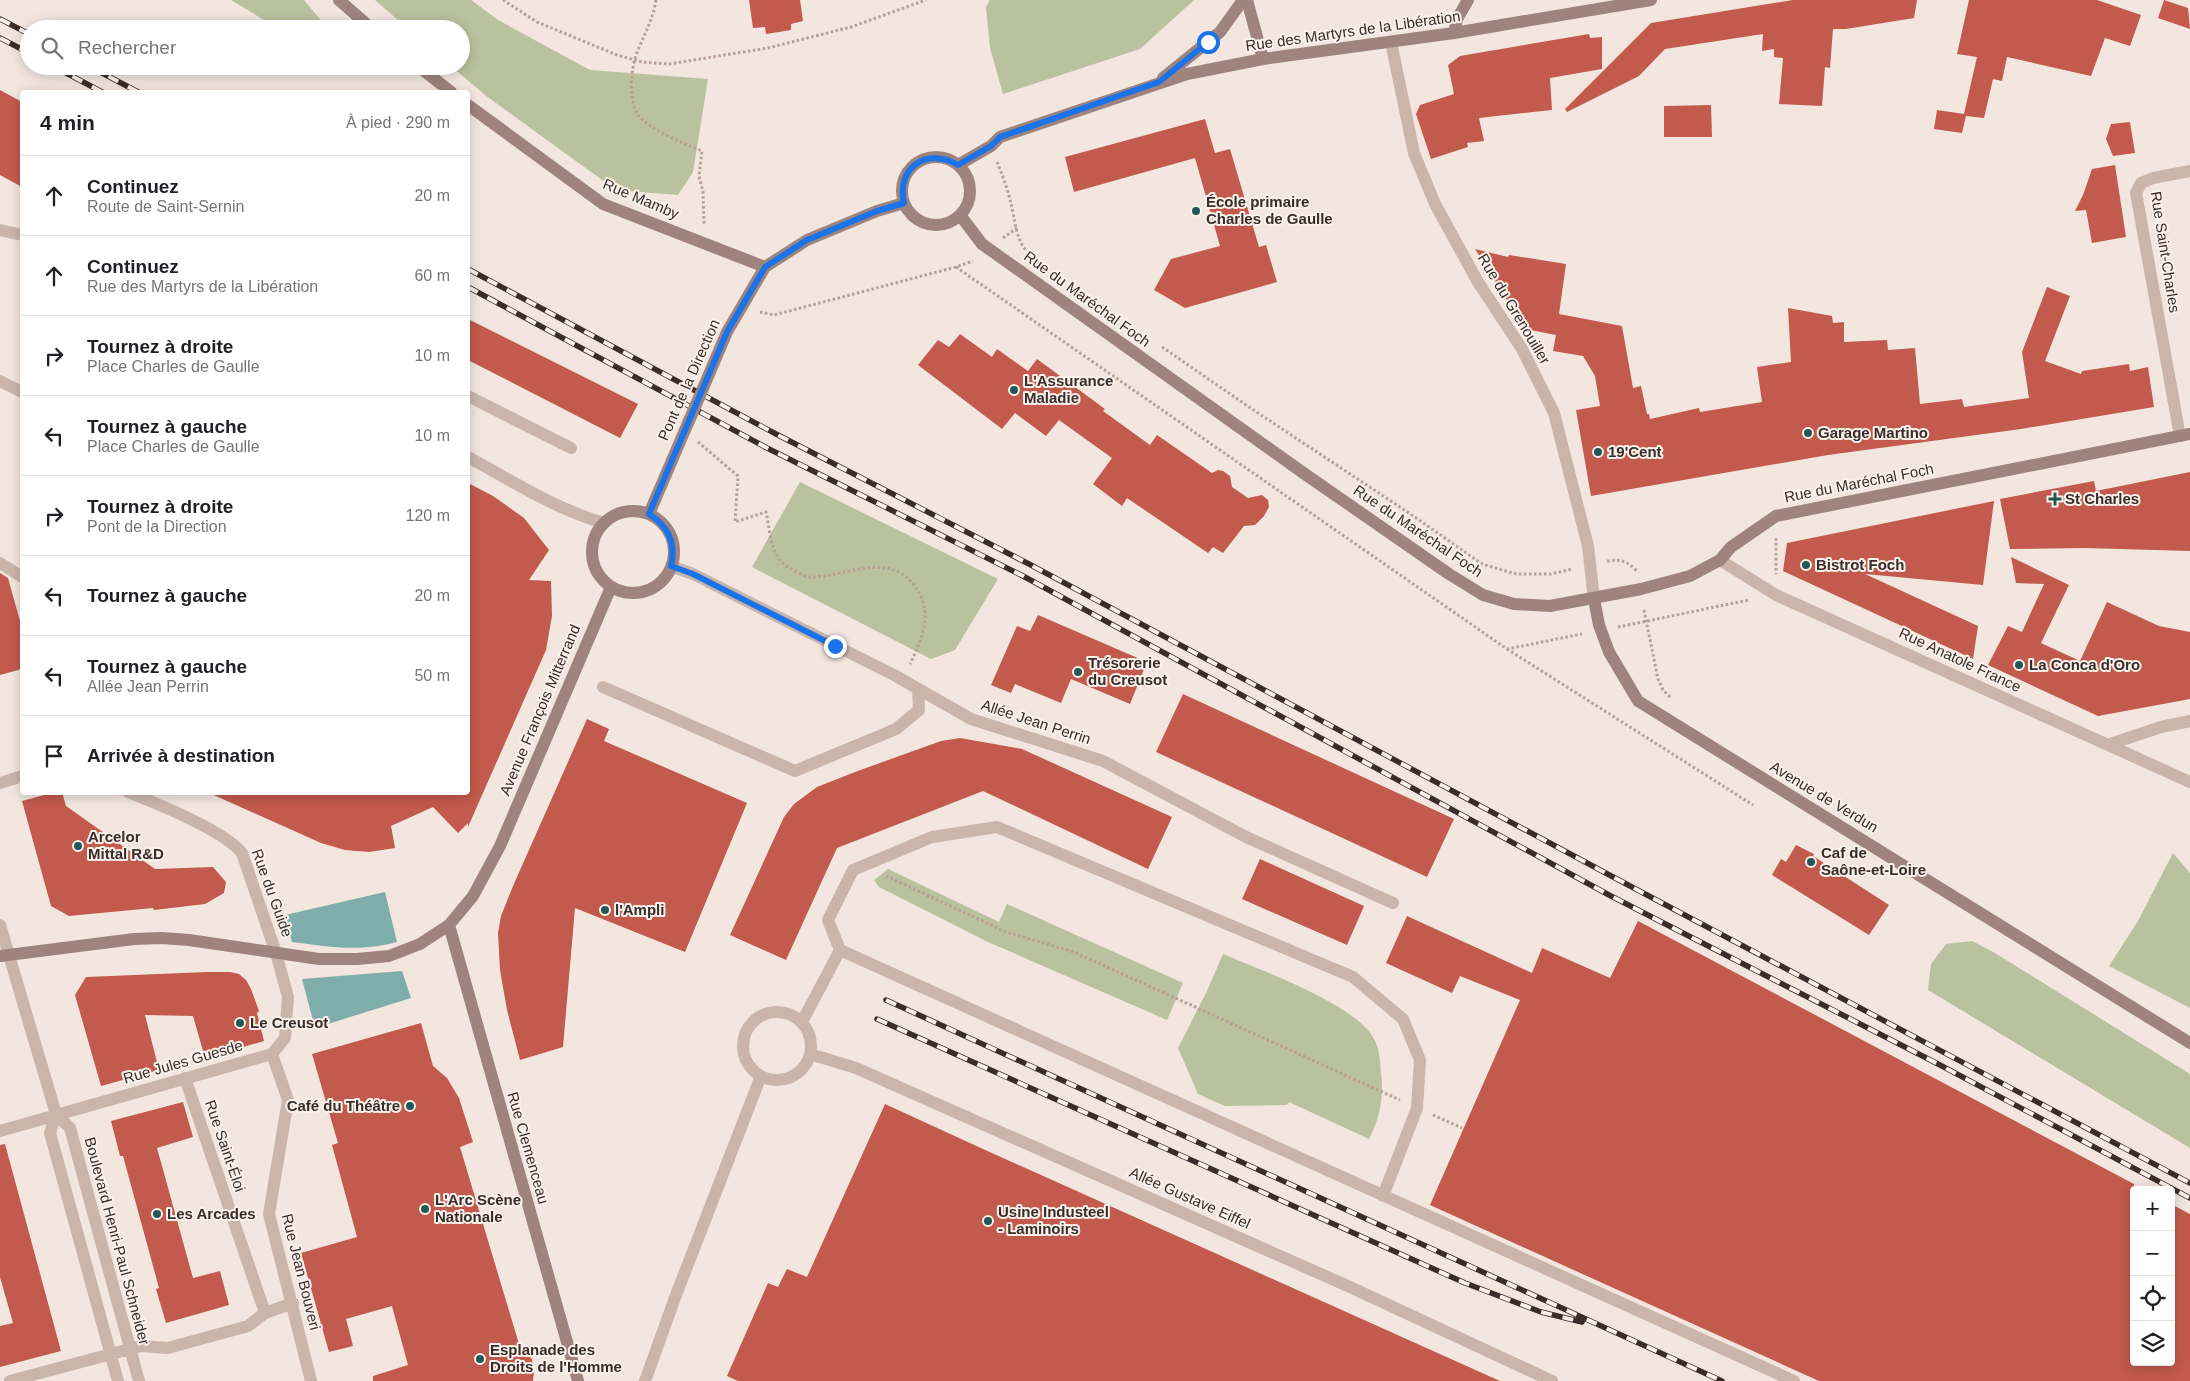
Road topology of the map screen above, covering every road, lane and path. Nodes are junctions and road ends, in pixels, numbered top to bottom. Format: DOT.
graph roads {
  1 [pos="339,0"];
  2 [pos="503,0"];
  3 [pos="656,0"];
  4 [pos="926,0"];
  5 [pos="1243,0"];
  6 [pos="1247,0"];
  7 [pos="1468,0"];
  8 [pos="1651,0"];
  9 [pos="362,20"];
  10 [pos="1454,33"];
  11 [pos="1391,42"];
  12 [pos="1263,59"];
  13 [pos="635,60"];
  14 [pos="429,75"];
  15 [pos="1159,82"];
  16 [pos="448,90"];
  17 [pos="470,106"];
  18 [pos="991,146"];
  19 [pos="958,165"];
  20 [pos="2190,171"];
  21 [pos="904,203"];
  22 [pos="960,215"];
  23 [pos="1017,228"];
  24 [pos="0,230"];
  25 [pos="20,235"];
  26 [pos="1000,239"];
  27 [pos="704,242"];
  28 [pos="1030,253"];
  29 [pos="979,259"];
  30 [pos="765,267"];
  31 [pos="742,307"];
  32 [pos="1161,346"];
  33 [pos="0,381"];
  34 [pos="20,391"];
  35 [pos="470,397"];
  36 [pos="685,430"];
  37 [pos="2185,435"];
  38 [pos="571,448"];
  39 [pos="470,458"];
  40 [pos="649,514"];
  41 [pos="1776,516"];
  42 [pos="604,523"];
  43 [pos="1720,560"];
  44 [pos="0,563"];
  45 [pos="1590,564"];
  46 [pos="671,566"];
  47 [pos="1637,570"];
  48 [pos="20,576"];
  49 [pos="611,587"];
  50 [pos="1776,594"];
  51 [pos="1594,598"];
  52 [pos="1644,610"];
  53 [pos="1507,649"];
  54 [pos="902,680"];
  55 [pos="603,687"];
  56 [pos="918,689"];
  57 [pos="1675,701"];
  58 [pos="2190,721"];
  59 [pos="2110,744"];
  60 [pos="20,777"];
  61 [pos="2190,782"];
  62 [pos="0,783"];
  63 [pos="135,795"];
  64 [pos="1753,805"];
  65 [pos="853,870"];
  66 [pos="1393,903"];
  67 [pos="0,925"];
  68 [pos="449,925"];
  69 [pos="840,950"];
  70 [pos="276,953"];
  71 [pos="5,955"];
  72 [pos="802,1022"];
  73 [pos="2190,1043"];
  74 [pos="272,1054"];
  75 [pos="810,1054"];
  76 [pos="761,1076"];
  77 [pos="185,1078"];
  78 [pos="1417,1108"];
  79 [pos="56,1114"];
  80 [pos="1462,1128"];
  81 [pos="0,1131"];
  82 [pos="1383,1196"];
  83 [pos="293,1303"];
  84 [pos="265,1313"];
  85 [pos="130,1348"];
  86 [pos="110,1353"];
  87 [pos="10,1381"];
  88 [pos="118,1381"];
  89 [pos="139,1381"];
  90 [pos="311,1381"];
  91 [pos="578,1381"];
  92 [pos="645,1381"];
  93 [pos="1552,1381"];
  94 [pos="1794,1381"];
  1 -- 9 [label="main road"];
  2 -- 13 [label="path"];
  3 -- 13 [label="path"];
  4 -- 13 [label="path"];
  5 -- 15 [label="main road"];
  6 -- 12 [label="main road"];
  7 -- 10 [label="main road"];
  8 -- 10 [label="main road, Rue des Martyrs de la Libération"];
  10 -- 11 [label="main road, Rue des Martyrs de la Libération"];
  11 -- 12 [label="main road, Rue des Martyrs de la Libération"];
  11 -- 45 [label="street, Rue du Grenouiller"];
  12 -- 15 [label="main road, Rue des Martyrs de la Libération"];
  13 -- 27 [label="path"];
  14 -- 16 [label="main road"];
  15 -- 18 [label="main road, Rue des Martyrs de la Libération"];
  17 -- 27 [label="main road, Rue Mamby"];
  18 -- 19 [label="main road, Rue des Martyrs de la Libération"];
  18 -- 23 [label="path"];
  19 -- 21 [label="main road"];
  19 -- 22 [label="main road"];
  20 -- 37 [label="street, Rue Saint-Charles"];
  21 -- 22 [label="main road"];
  21 -- 30 [label="main road, Pont de la Direction"];
  22 -- 51 [label="main road, Rue du Maréchal Foch"];
  23 -- 26 [label="path"];
  23 -- 28 [label="path"];
  24 -- 25 [label="street"];
  27 -- 30 [label="main road, Rue Mamby"];
  29 -- 31 [label="path"];
  30 -- 31 [label="main road, Pont de la Direction"];
  31 -- 36 [label="main road, Pont de la Direction, bridge"];
  32 -- 45 [label="path"];
  33 -- 34 [label="street"];
  35 -- 38 [label="street"];
  36 -- 40 [label="main road, Pont de la Direction"];
  36 -- 54 [label="path"];
  37 -- 41 [label="main road, Rue du Maréchal Foch"];
  39 -- 42 [label="street"];
  40 -- 42 [label="main road"];
  40 -- 46 [label="main road"];
  41 -- 43 [label="main road, Rue du Maréchal Foch"];
  41 -- 50 [label="path"];
  42 -- 49 [label="main road"];
  43 -- 50 [label="street, Rue Anatole France"];
  43 -- 51 [label="main road, Rue du Maréchal Foch"];
  44 -- 48 [label="street"];
  45 -- 47 [label="path"];
  45 -- 51 [label="street, Rue du Grenouiller"];
  46 -- 49 [label="main road"];
  46 -- 54 [label="street, Allée Jean Perrin"];
  49 -- 68 [label="main road, Avenue François Mitterrand"];
  50 -- 59 [label="street, Rue Anatole France"];
  51 -- 73 [label="main road, Avenue de Verdun"];
  52 -- 57 [label="path"];
  53 -- 64 [label="path"];
  54 -- 56 [label="street, Allée Jean Perrin"];
  55 -- 56 [label="street"];
  56 -- 66 [label="street, Allée Jean Perrin"];
  58 -- 59 [label="street"];
  59 -- 61 [label="street, Rue Anatole France"];
  60 -- 62 [label="street"];
  63 -- 70 [label="street, Rue du Guide"];
  65 -- 69 [label="street"];
  65 -- 78 [label="path"];
  65 -- 78 [label="street"];
  67 -- 71 [label="street, Boulevard Henri-Paul Schneider"];
  68 -- 70 [label="main road, Avenue François Mitterrand"];
  68 -- 91 [label="main road, Rue Clemenceau"];
  69 -- 72 [label="street"];
  69 -- 82 [label="street"];
  70 -- 71 [label="main road, Avenue François Mitterrand"];
  70 -- 74 [label="street"];
  71 -- 79 [label="street, Boulevard Henri-Paul Schneider"];
  72 -- 75 [label="street"];
  72 -- 76 [label="street"];
  74 -- 77 [label="street, Rue Jules Guesde"];
  74 -- 83 [label="street, Rue Jean Bouveri"];
  75 -- 76 [label="street"];
  75 -- 93 [label="street, Allée Gustave Eiffel"];
  76 -- 92 [label="street"];
  77 -- 79 [label="street, Rue Jules Guesde"];
  77 -- 84 [label="street, Rue Saint-Éloi"];
  78 -- 80 [label="path"];
  78 -- 82 [label="street"];
  79 -- 81 [label="street, Rue Jules Guesde"];
  79 -- 85 [label="street, Boulevard Henri-Paul Schneider"];
  79 -- 86 [label="street, Boulevard Henri-Paul Schneider"];
  82 -- 94 [label="street"];
  83 -- 84 [label="street"];
  83 -- 90 [label="street, Rue Jean Bouveri"];
  84 -- 85 [label="street"];
  85 -- 86 [label="street"];
  85 -- 89 [label="street, Boulevard Henri-Paul Schneider"];
  86 -- 87 [label="street"];
  86 -- 88 [label="street, Boulevard Henri-Paul Schneider"];
}
